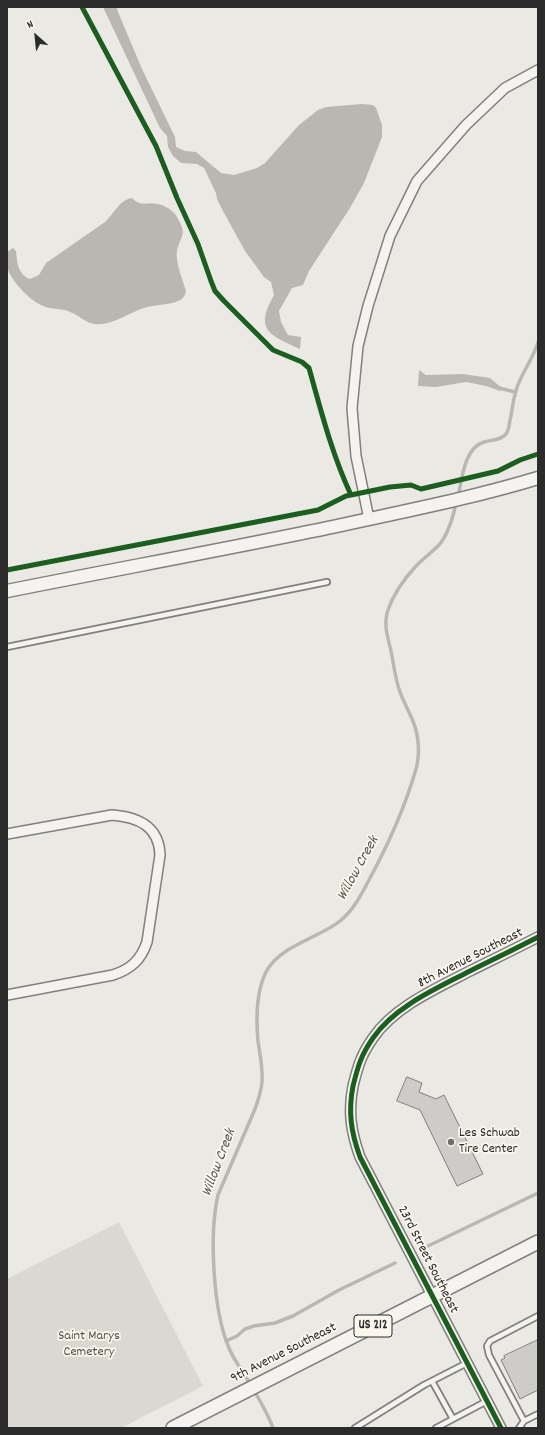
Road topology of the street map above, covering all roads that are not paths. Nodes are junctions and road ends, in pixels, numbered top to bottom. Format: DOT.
graph roads {
  1 [pos="538,70"];
  2 [pos="538,478"];
  3 [pos="369,519"];
  4 [pos="327,582"];
  5 [pos="7,591"];
  6 [pos="7,647"];
  7 [pos="7,834"];
  8 [pos="538,937"];
  9 [pos="7,995"];
  10 [pos="351,1097"];
  11 [pos="538,1242"];
  12 [pos="432,1296"];
  13 [pos="538,1316"];
  14 [pos="467,1363"];
  15 [pos="432,1381"];
  16 [pos="487,1401"];
  17 [pos="538,1414"];
  18 [pos="453,1419"];
  19 [pos="524,1421"];
  20 [pos="172,1428"];
  21 [pos="355,1428"];
  22 [pos="436,1428"];
  23 [pos="501,1428"];
  24 [pos="519,1428"];
  1 -- 3 [label="street"];
  2 -- 3 [label="main road"];
  3 -- 5 [label="main road"];
  4 -- 6 [label="lane"];
  7 -- 9 [label="street"];
  8 -- 10 [label="street, 8th Avenue Southeast"];
  10 -- 12 [label="street, 23rd Street Southeast"];
  11 -- 12 [label="main road, 9th Avenue Southeast / US 212"];
  12 -- 14 [label="street, 23rd Street Southeast"];
  12 -- 20 [label="main road, 9th Avenue Southeast / US 212"];
  13 -- 19 [label="lane"];
  14 -- 15 [label="lane"];
  14 -- 16 [label="street, 23rd Street Southeast"];
  15 -- 18 [label="lane"];
  15 -- 21 [label="lane"];
  16 -- 18 [label="lane"];
  16 -- 23 [label="street, 23rd Street Southeast"];
  17 -- 19 [label="lane"];
  18 -- 22 [label="lane"];
  19 -- 24 [label="lane"];
}
